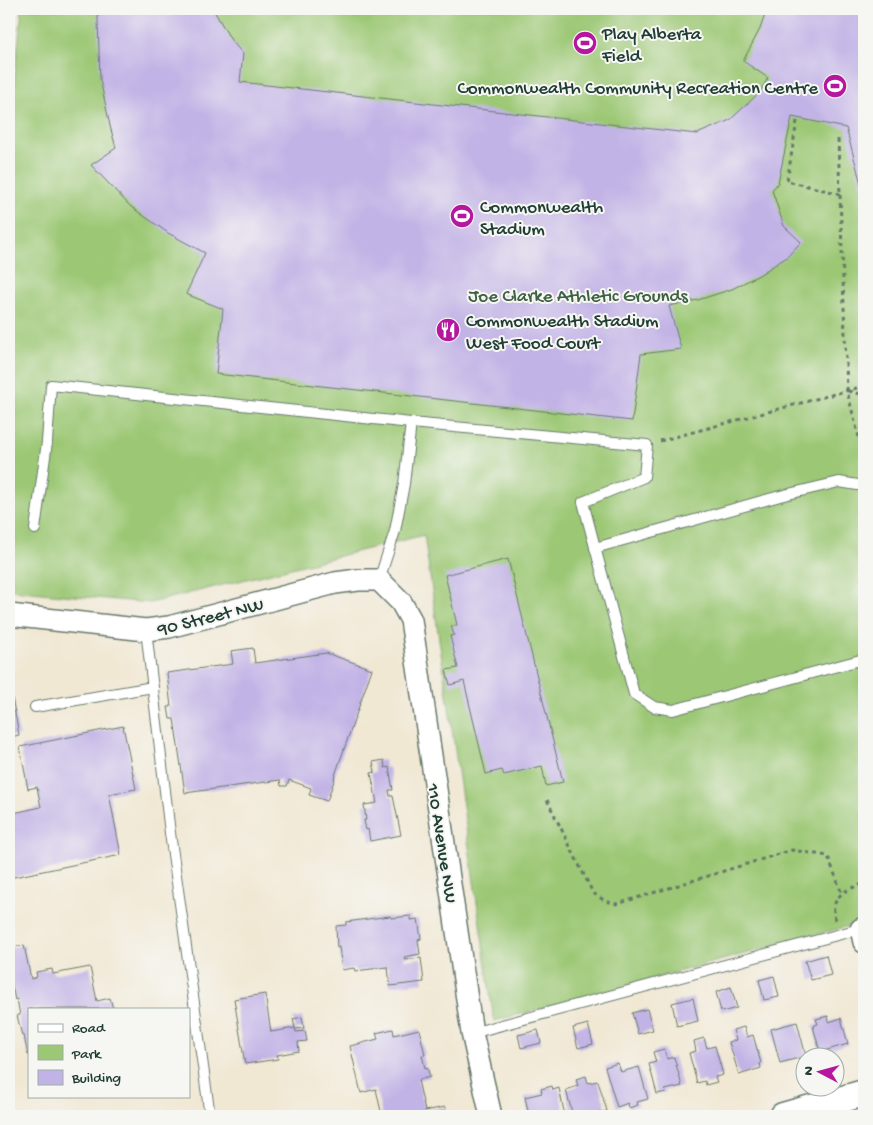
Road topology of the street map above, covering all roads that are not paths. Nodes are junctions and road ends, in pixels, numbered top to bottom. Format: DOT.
graph roads {
  1 [pos="411,423"];
  2 [pos="864,486"];
  3 [pos="35,529"];
  4 [pos="595,548"];
  5 [pos="379,580"];
  6 [pos="9,615"];
  7 [pos="146,630"];
  8 [pos="864,658"];
  9 [pos="153,687"];
  10 [pos="35,707"];
  11 [pos="863,933"];
  12 [pos="472,1032"];
  13 [pos="864,1093"];
  14 [pos="210,1116"];
  15 [pos="490,1116"];
  16 [pos="783,1116"];
  1 -- 3 [label="lane"];
  1 -- 4 [label="lane"];
  1 -- 5 [label="lane"];
  2 -- 4 [label="lane"];
  4 -- 8 [label="lane"];
  5 -- 7 [label="street, 90 Street NW"];
  5 -- 12 [label="street, 110 Avenue NW"];
  6 -- 7 [label="street, 90 Street NW"];
  7 -- 9 [label="lane"];
  9 -- 10 [label="lane"];
  9 -- 14 [label="lane"];
  11 -- 12 [label="lane"];
  12 -- 15 [label="street, 110 Avenue NW"];
  13 -- 16 [label="street"];
}
